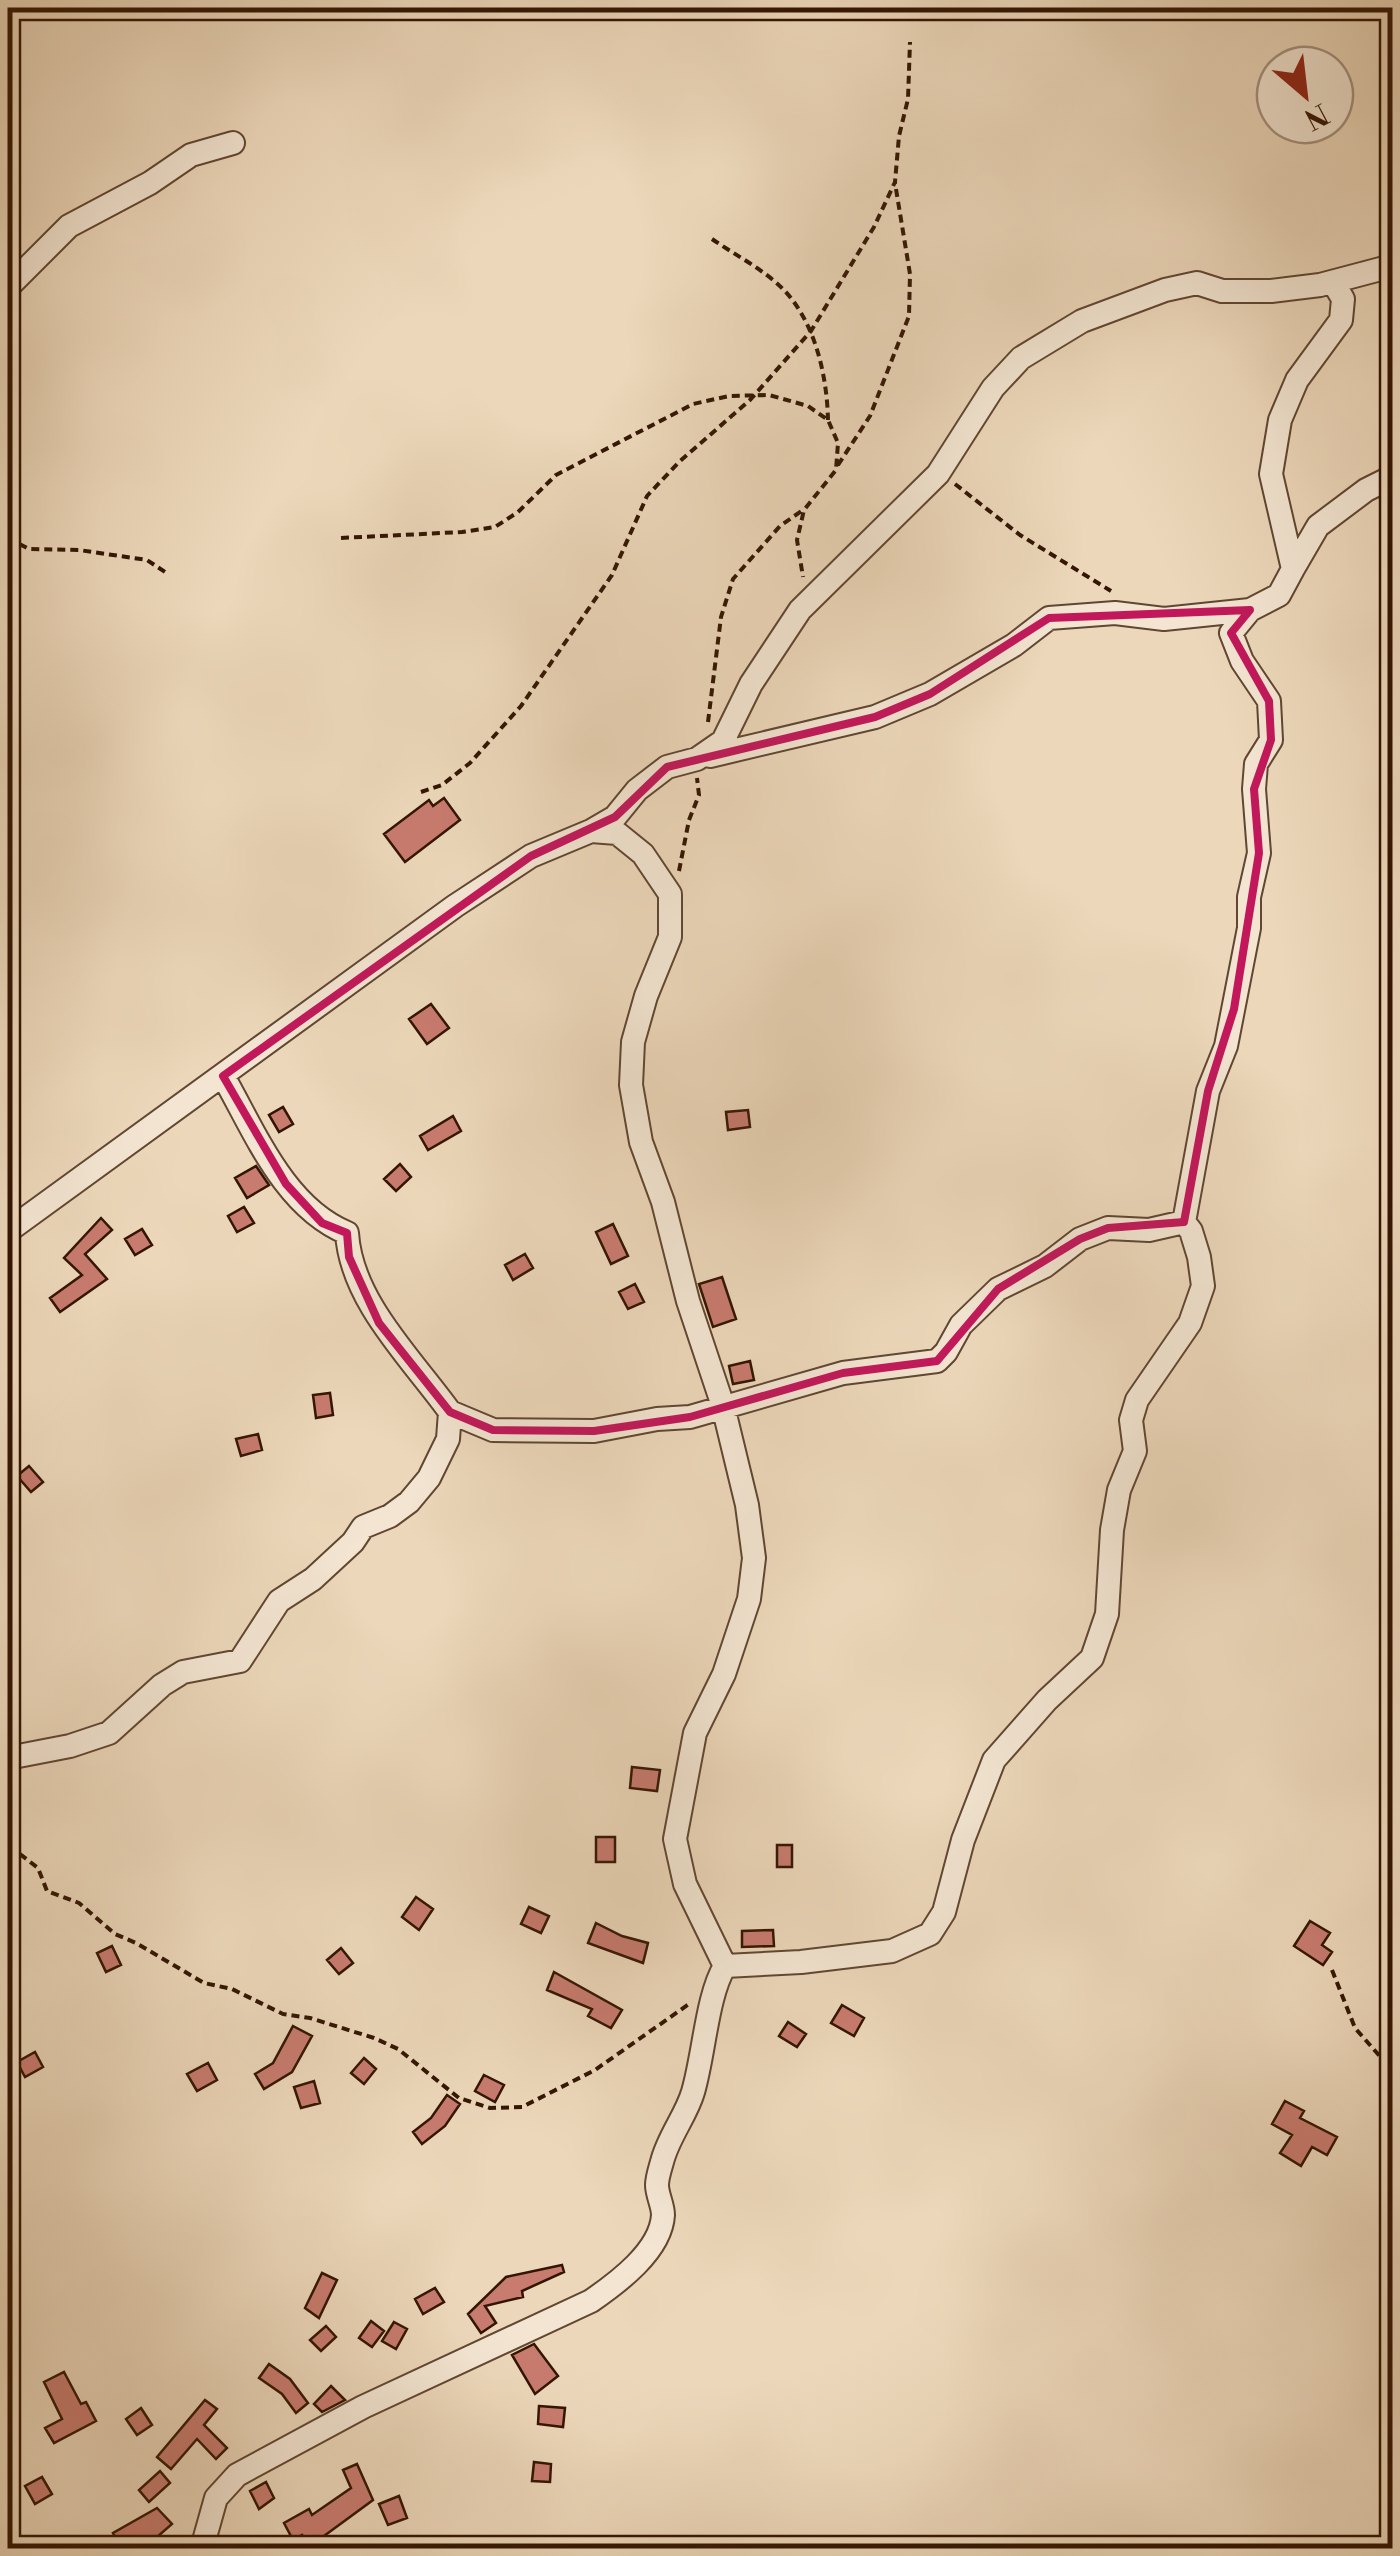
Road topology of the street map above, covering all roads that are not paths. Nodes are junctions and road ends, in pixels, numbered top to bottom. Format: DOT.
graph roads {
  1 [pos="233,143"];
  2 [pos="1392,266"];
  3 [pos="1333,282"];
  4 [pos="8,287"];
  5 [pos="1392,477"];
  6 [pos="1294,570"];
  7 [pos="1250,610"];
  8 [pos="697,760"];
  9 [pos="592,831"];
  10 [pos="223,1076"];
  11 [pos="1184,1222"];
  12 [pos="8,1231"];
  13 [pos="723,1406"];
  14 [pos="450,1412"];
  15 [pos="8,1758"];
  16 [pos="720,1974"];
  17 [pos="202,2548"];
  1 -- 4 [label="street"];
  2 -- 3 [label="street"];
  3 -- 6 [label="street"];
  3 -- 8 [label="street"];
  5 -- 6 [label="street"];
  6 -- 7 [label="street"];
  7 -- 8 [label="street"];
  7 -- 11 [label="street"];
  8 -- 9 [label="street"];
  9 -- 10 [label="street"];
  9 -- 13 [label="street"];
  10 -- 12 [label="street"];
  10 -- 14 [label="street"];
  11 -- 13 [label="street"];
  11 -- 16 [label="street"];
  13 -- 14 [label="street"];
  13 -- 16 [label="street"];
  14 -- 15 [label="street"];
  16 -- 17 [label="street"];
}
